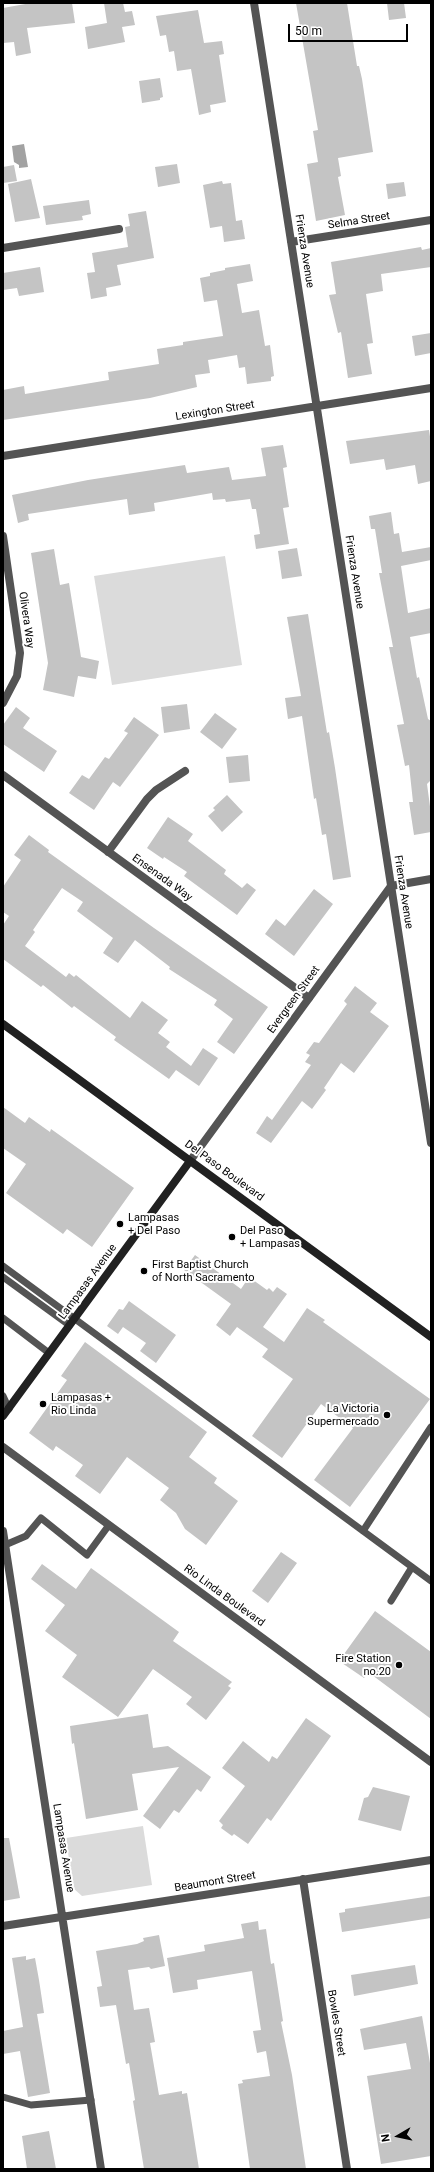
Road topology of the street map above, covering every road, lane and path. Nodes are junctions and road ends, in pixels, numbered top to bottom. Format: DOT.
graph roads {
  1 [pos="254,3"];
  2 [pos="431,220"];
  3 [pos="119,230"];
  4 [pos="291,242"];
  5 [pos="3,248"];
  6 [pos="431,388"];
  7 [pos="317,406"];
  8 [pos="3,456"];
  9 [pos="3,536"];
  10 [pos="3,703"];
  11 [pos="185,771"];
  12 [pos="3,775"];
  13 [pos="108,852"];
  14 [pos="431,879"];
  15 [pos="391,886"];
  16 [pos="309,998"];
  17 [pos="3,1024"];
  18 [pos="429,1123"];
  19 [pos="431,1143"];
  20 [pos="190,1161"];
  21 [pos="3,1266"];
  22 [pos="3,1277"];
  23 [pos="3,1318"];
  24 [pos="75,1318"];
  25 [pos="70,1325"];
  26 [pos="431,1336"];
  27 [pos="49,1353"];
  28 [pos="3,1396"];
  29 [pos="8,1409"];
  30 [pos="3,1416"];
  31 [pos="431,1428"];
  32 [pos="3,1447"];
  33 [pos="109,1525"];
  34 [pos="3,1531"];
  35 [pos="363,1531"];
  36 [pos="5,1545"];
  37 [pos="412,1567"];
  38 [pos="431,1581"];
  39 [pos="391,1600"];
  40 [pos="431,1762"];
  41 [pos="431,1860"];
  42 [pos="303,1880"];
  43 [pos="62,1917"];
  44 [pos="3,1926"];
  45 [pos="3,2096"];
  46 [pos="91,2100"];
  47 [pos="101,2169"];
  48 [pos="347,2169"];
  1 -- 4 [label="street, Frienza Avenue"];
  2 -- 4 [label="street, Selma Street"];
  3 -- 5 [label="street"];
  4 -- 7 [label="street, Frienza Avenue"];
  6 -- 7 [label="street, Lexington Street"];
  7 -- 8 [label="street, Lexington Street"];
  7 -- 15 [label="street, Frienza Avenue"];
  9 -- 10 [label="street, Olivera Way"];
  11 -- 13 [label="street"];
  12 -- 13 [label="street, Ensenada Way"];
  13 -- 16 [label="street, Ensenada Way"];
  14 -- 15 [label="street"];
  15 -- 16 [label="street, Evergreen Street"];
  15 -- 18 [label="street, Frienza Avenue"];
  16 -- 20 [label="street, Evergreen Street"];
  17 -- 20 [label="main road, Del Paso Boulevard"];
  18 -- 19 [label="street, Frienza Avenue"];
  20 -- 24 [label="main road, Lampasas Avenue"];
  20 -- 26 [label="main road, Del Paso Boulevard"];
  21 -- 24 [label="lane"];
  22 -- 25 [label="lane"];
  23 -- 27 [label="lane"];
  24 -- 25 [label="main road, Lampasas Avenue"];
  24 -- 35 [label="lane"];
  25 -- 27 [label="main road, Lampasas Avenue"];
  27 -- 29 [label="main road, Lampasas Avenue"];
  28 -- 29 [label="lane"];
  29 -- 30 [label="main road, Lampasas Avenue"];
  31 -- 35 [label="lane"];
  32 -- 33 [label="street, Rio Linda Boulevard"];
  33 -- 36 [label="lane"];
  33 -- 40 [label="street, Rio Linda Boulevard"];
  34 -- 36 [label="street, Lampasas Avenue"];
  35 -- 37 [label="lane"];
  36 -- 43 [label="street, Lampasas Avenue"];
  37 -- 38 [label="lane"];
  37 -- 39 [label="lane"];
  41 -- 42 [label="street, Beaumont Street"];
  42 -- 43 [label="street, Beaumont Street"];
  42 -- 48 [label="street, Bowles Street"];
  43 -- 44 [label="street, Beaumont Street"];
  43 -- 46 [label="street, Lampasas Avenue"];
  45 -- 46 [label="lane"];
  46 -- 47 [label="street, Lampasas Avenue"];
}
